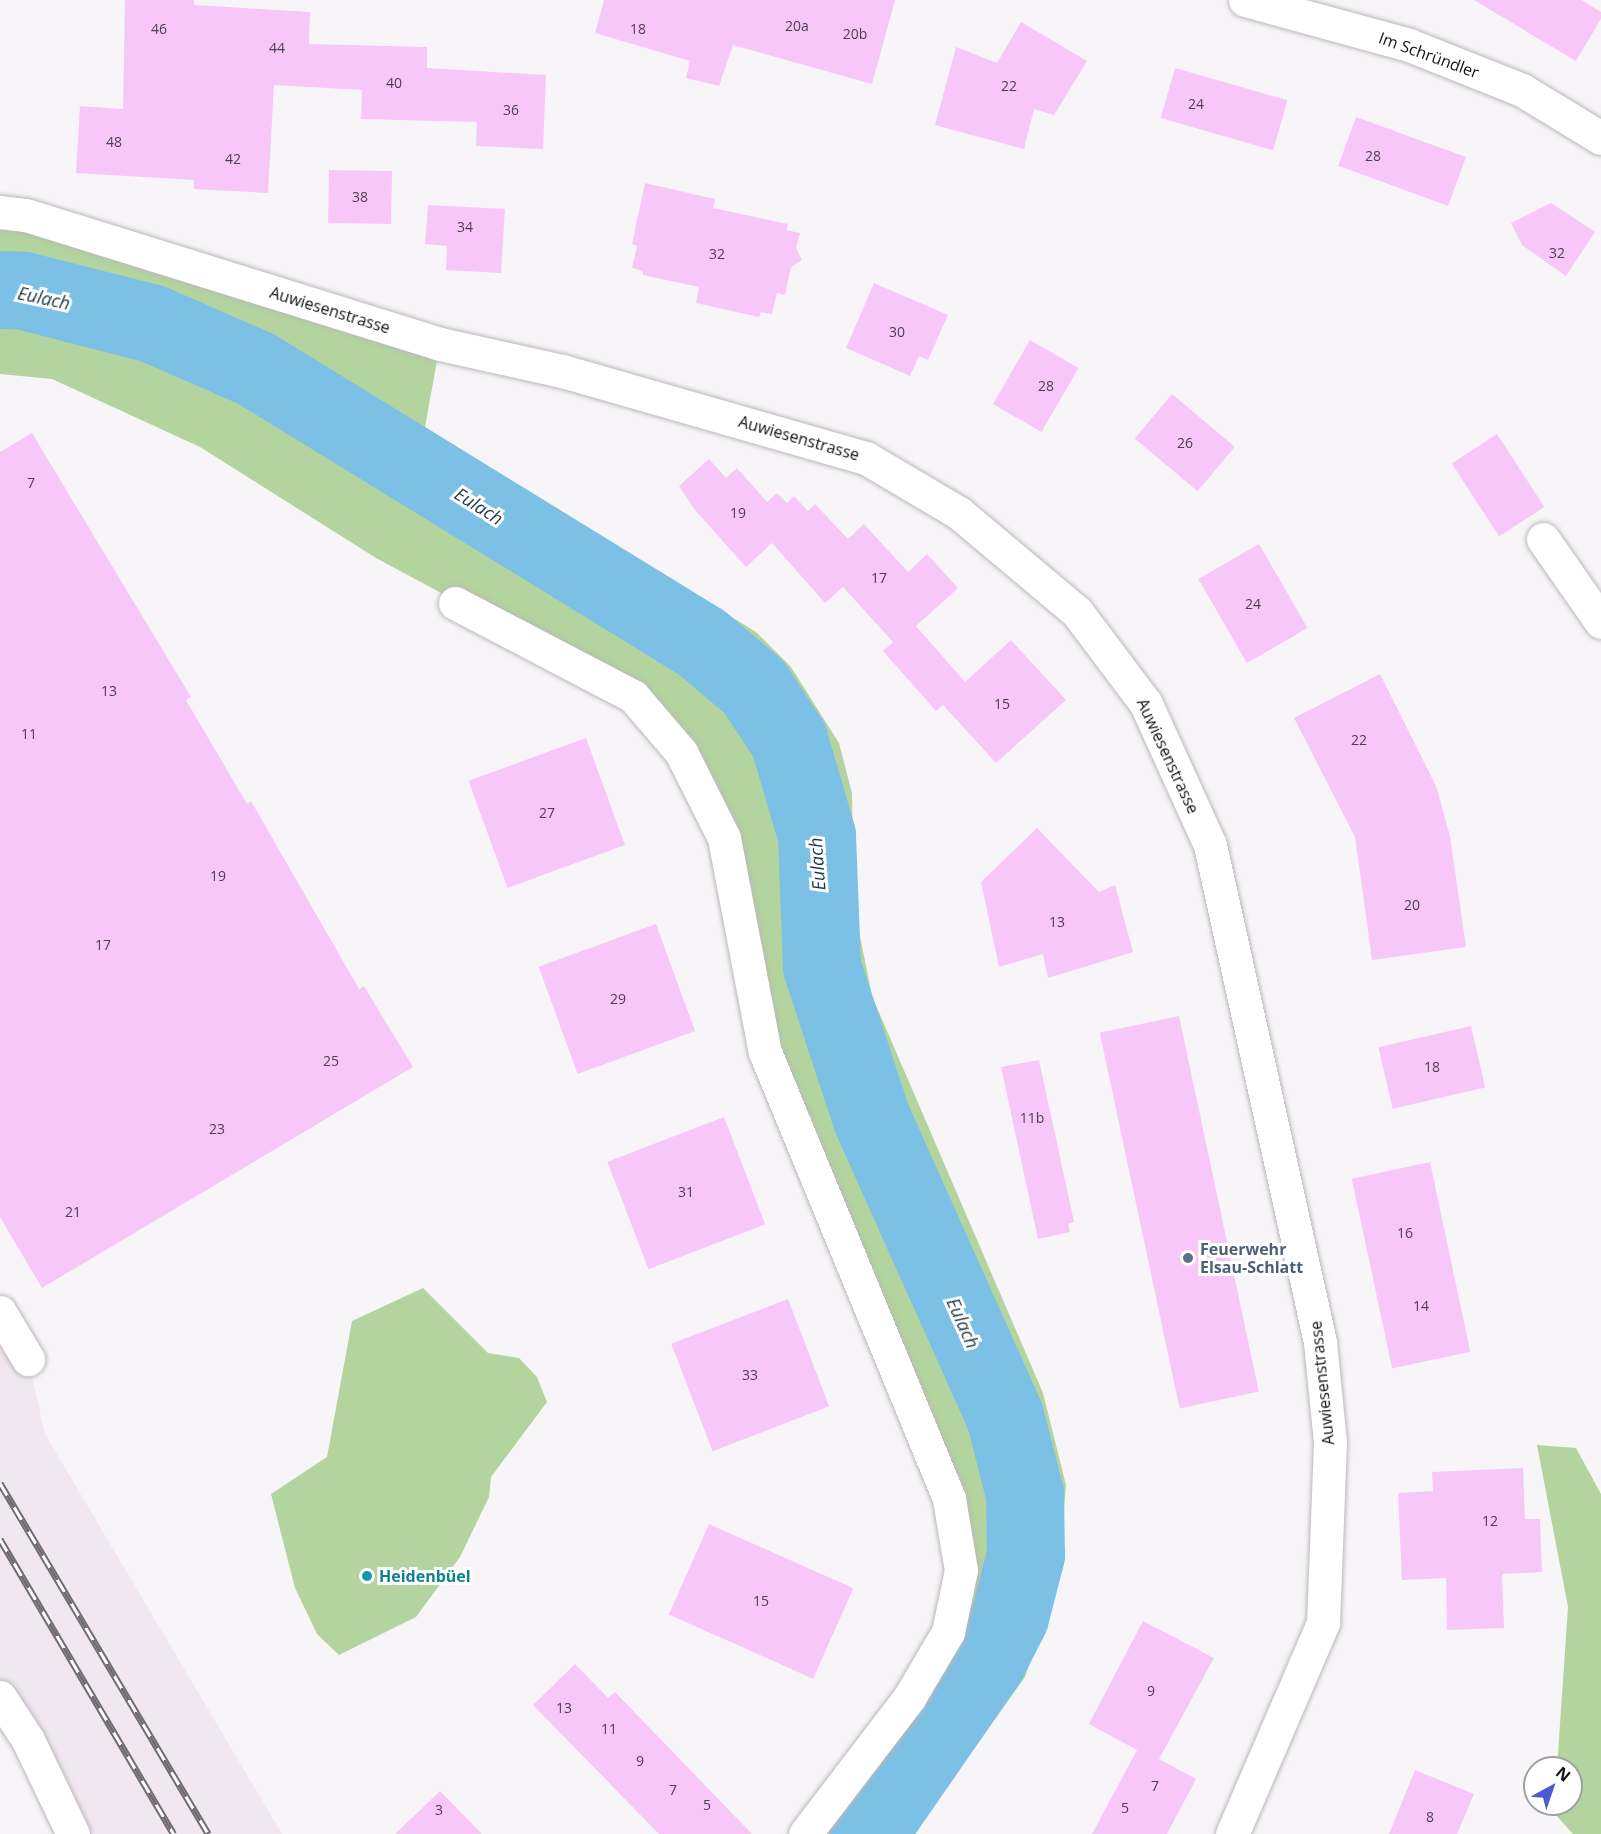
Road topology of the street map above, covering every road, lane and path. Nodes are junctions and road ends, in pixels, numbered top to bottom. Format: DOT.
graph roads {
  1 [pos="1245,0"];
  2 [pos="1601,138"];
  3 [pos="0,212"];
  4 [pos="1543,539"];
  5 [pos="455,603"];
  6 [pos="1601,622"];
  7 [pos="0,1312"];
  8 [pos="28,1359"];
  9 [pos="0,1697"];
  10 [pos="72,1834"];
  11 [pos="805,1834"];
  12 [pos="1232,1834"];
  1 -- 2 [label="street, Im Schründler"];
  3 -- 12 [label="street, Auwiesenstrasse"];
  4 -- 6 [label="street"];
  5 -- 11 [label="street"];
  7 -- 8 [label="street"];
  9 -- 10 [label="street"];
}
